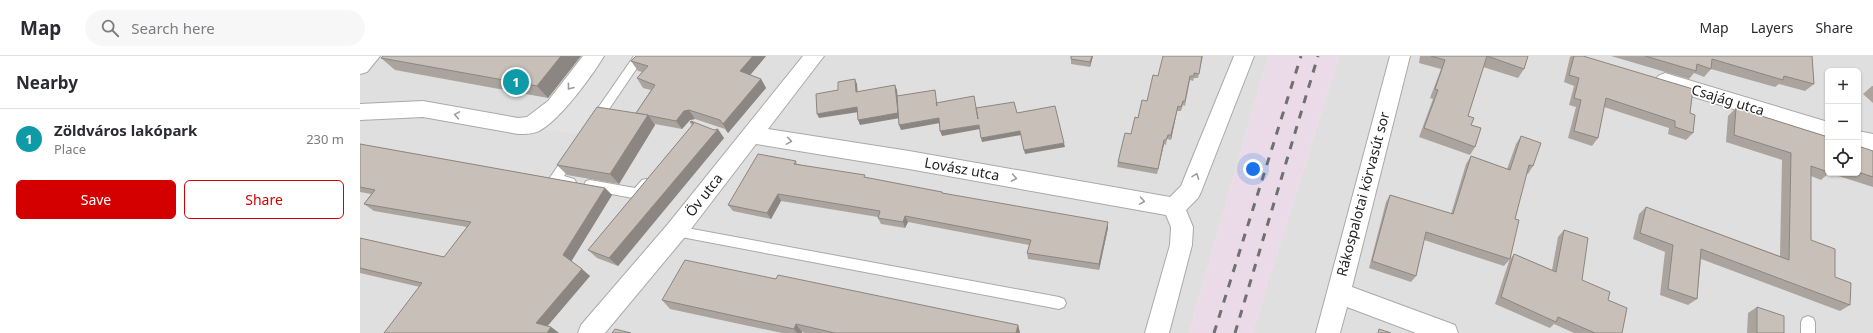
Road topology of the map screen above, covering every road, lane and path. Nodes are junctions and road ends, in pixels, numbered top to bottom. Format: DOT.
graph roads {
  1 [pos="370,56"];
  2 [pos="594,56"];
  3 [pos="640,56"];
  4 [pos="814,56"];
  5 [pos="1244,56"];
  6 [pos="1400,56"];
  7 [pos="360,67"];
  8 [pos="1648,76"];
  9 [pos="360,112"];
  10 [pos="1825,129"];
  11 [pos="586,134"];
  12 [pos="750,135"];
  13 [pos="1861,140"];
  14 [pos="1873,143"];
  15 [pos="577,147"];
  16 [pos="653,176"];
  17 [pos="1174,207"];
  18 [pos="676,231"];
  19 [pos="1338,292"];
  20 [pos="1059,303"];
  21 [pos="590,333"];
  22 [pos="1157,333"];
  23 [pos="1328,333"];
  24 [pos="1446,333"];
  1 -- 7 [label="street"];
  2 -- 9 [label="street, one-way"];
  3 -- 11 [label="lane"];
  4 -- 12 [label="street, Öv utca"];
  17 -- 5 [label="street, one-way"];
  6 -- 19 [label="street, Rákospalotai körvasút sor"];
  8 -- 10 [label="street, Csajág utca"];
  12 -- 17 [label="street, Lovász utca, one-way"];
  12 -- 18 [label="street, Öv utca"];
  13 -- 14 [label="street"];
  15 -- 16 [label="lane"];
  17 -- 22 [label="street"];
  18 -- 20 [label="lane"];
  18 -- 21 [label="street, Öv utca"];
  19 -- 23 [label="street, Rákospalotai körvasút sor"];
  19 -- 24 [label="street"];
}
